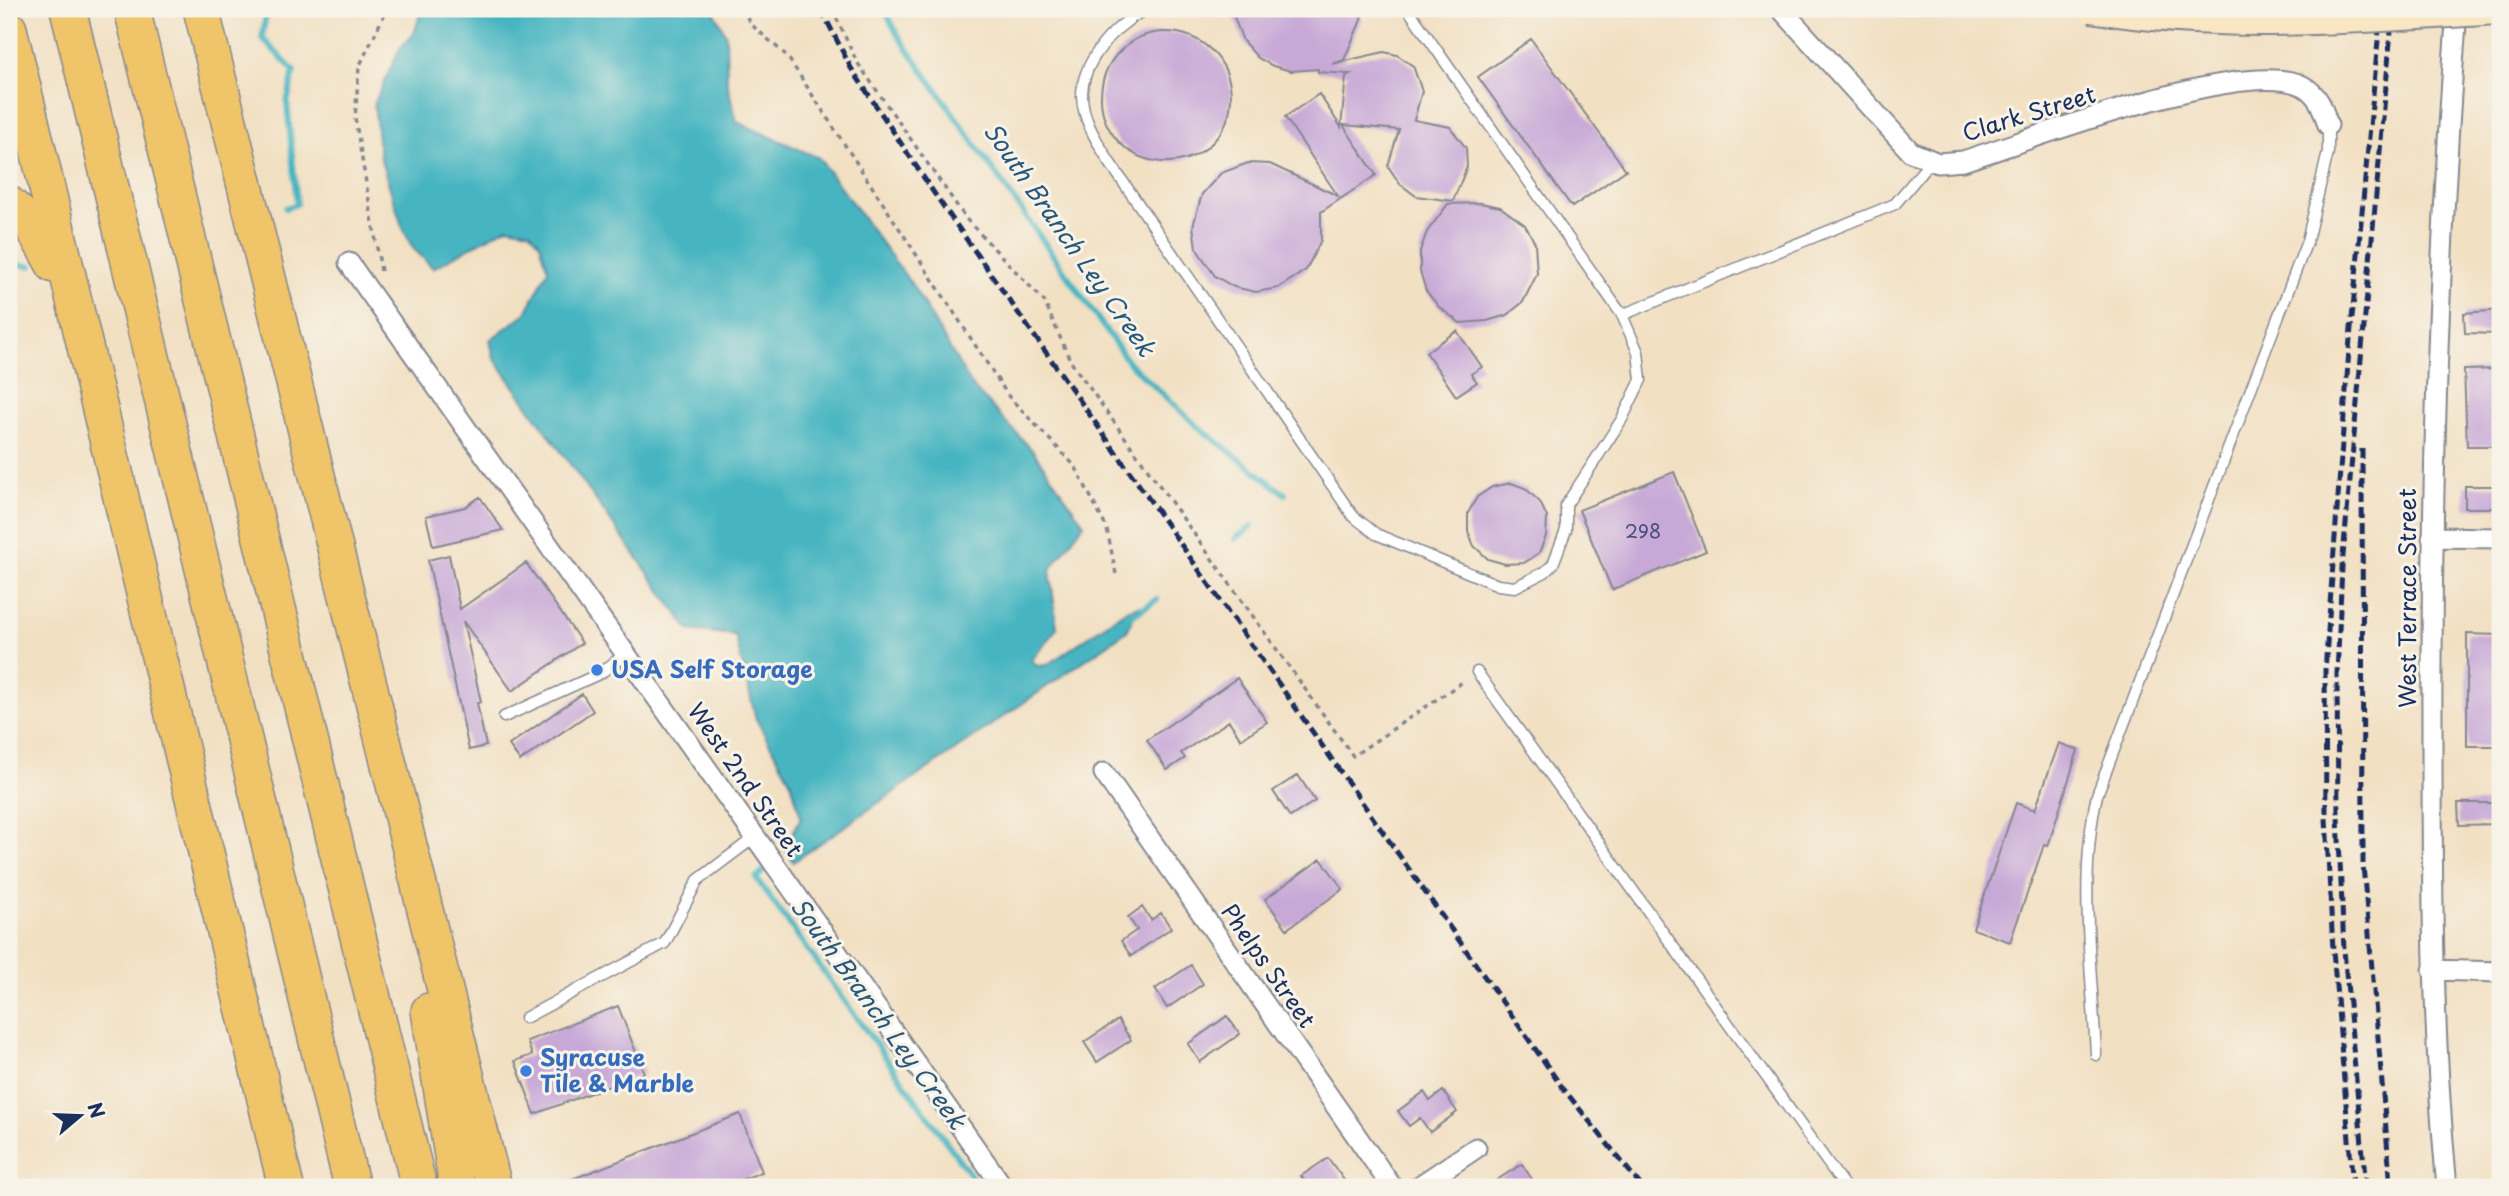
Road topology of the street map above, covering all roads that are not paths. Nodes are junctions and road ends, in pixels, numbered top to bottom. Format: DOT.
graph roads {
  1 [pos="68,9"];
  2 [pos="132,9"];
  3 [pos="201,9"];
  4 [pos="219,9"];
  5 [pos="1146,9"];
  6 [pos="1408,9"];
  7 [pos="1781,9"];
  8 [pos="2091,9"];
  9 [pos="2457,9"];
  10 [pos="2500,10"];
  11 [pos="9,29"];
  12 [pos="228,125"];
  13 [pos="2328,125"];
  14 [pos="1931,161"];
  15 [pos="9,204"];
  16 [pos="349,263"];
  17 [pos="1622,315"];
  18 [pos="92,372"];
  19 [pos="2432,537"];
  20 [pos="2500,538"];
  21 [pos="626,653"];
  22 [pos="1477,672"];
  23 [pos="504,717"];
  24 [pos="390,765"];
  25 [pos="1104,773"];
  26 [pos="755,836"];
  27 [pos="229,945"];
  28 [pos="2432,970"];
  29 [pos="2500,972"];
  30 [pos="525,1018"];
  31 [pos="2096,1055"];
  32 [pos="1476,1148"];
  33 [pos="286,1187"];
  34 [pos="304,1187"];
  35 [pos="352,1187"];
  36 [pos="419,1187"];
  37 [pos="457,1187"];
  38 [pos="494,1187"];
  39 [pos="1003,1187"];
  40 [pos="1392,1187"];
  41 [pos="1418,1187"];
  42 [pos="1845,1187"];
  43 [pos="2447,1187"];
  1 -- 35 [label="highway"];
  2 -- 36 [label="highway"];
  3 -- 12 [label="highway"];
  4 -- 12 [label="highway"];
  5 -- 17 [label="lane"];
  6 -- 17 [label="lane"];
  7 -- 14 [label="street"];
  8 -- 10 [label="street, bridge"];
  9 -- 19 [label="street, West Terrace Street"];
  11 -- 18 [label="highway"];
  12 -- 24 [label="highway"];
  13 -- 14 [label="street, Clark Street"];
  13 -- 31 [label="lane"];
  14 -- 17 [label="lane"];
  15 -- 18 [label="highway"];
  16 -- 21 [label="street, West 2nd Street"];
  18 -- 27 [label="highway"];
  19 -- 20 [label="street"];
  19 -- 28 [label="street, West Terrace Street"];
  21 -- 23 [label="lane"];
  21 -- 26 [label="street, West 2nd Street"];
  22 -- 42 [label="lane"];
  24 -- 37 [label="highway"];
  24 -- 38 [label="highway"];
  25 -- 40 [label="street, Phelps Street"];
  26 -- 30 [label="lane"];
  26 -- 39 [label="street, West 2nd Street"];
  27 -- 33 [label="highway"];
  27 -- 34 [label="highway"];
  28 -- 29 [label="street"];
  28 -- 43 [label="street, West Terrace Street"];
  32 -- 41 [label="street"];
}
